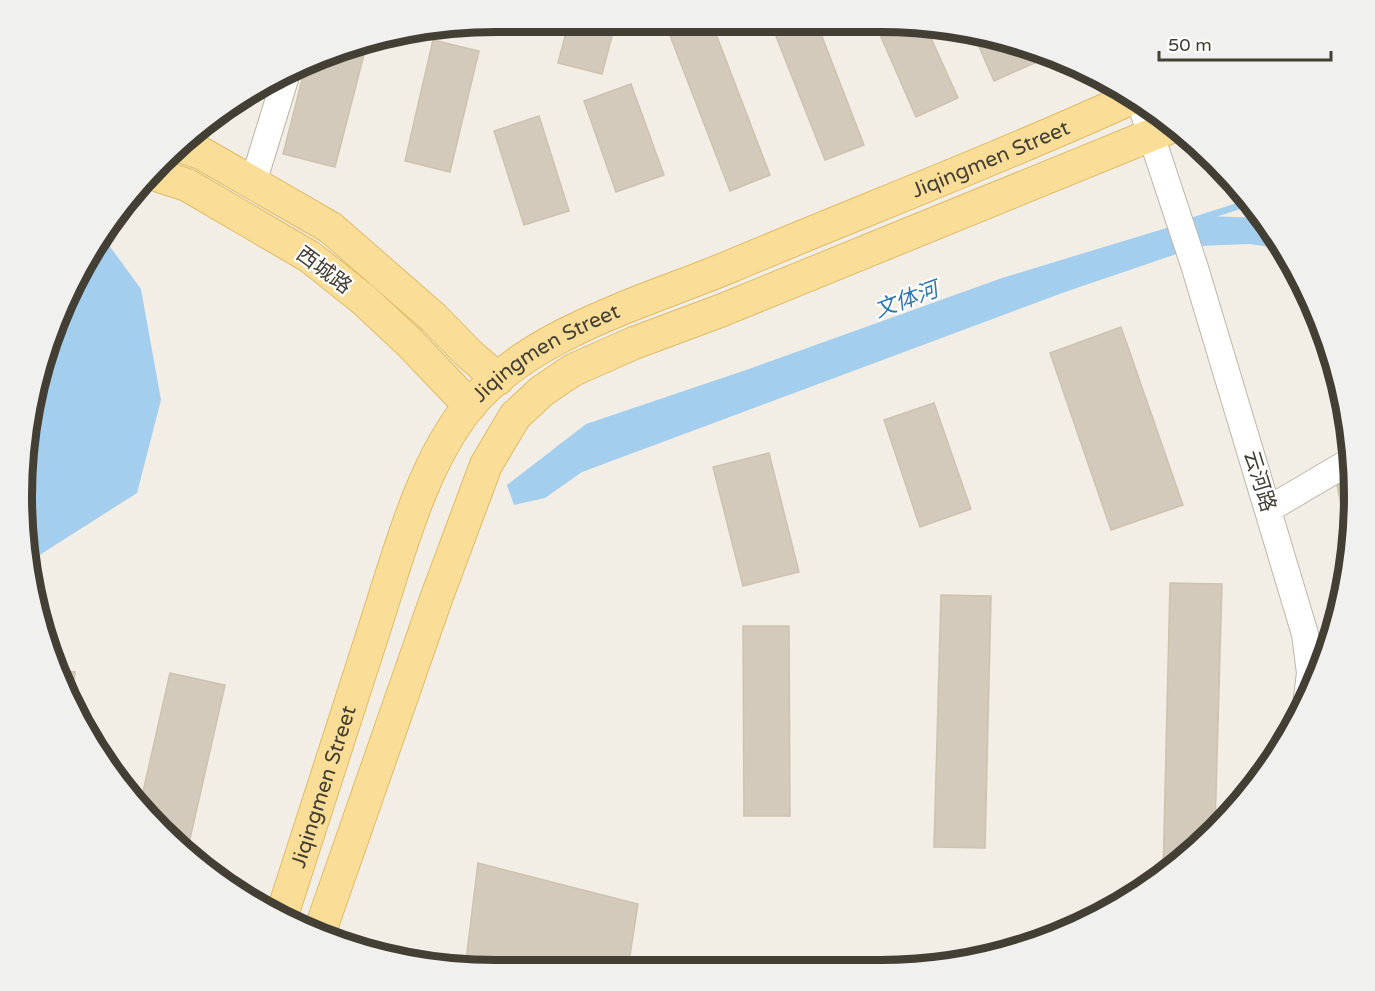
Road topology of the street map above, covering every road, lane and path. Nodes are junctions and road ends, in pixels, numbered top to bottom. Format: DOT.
graph roads {
  1 [pos="284,82"];
  2 [pos="1124,101"];
  3 [pos="1161,130"];
  4 [pos="188,149"];
  5 [pos="159,176"];
  6 [pos="253,183"];
  7 [pos="498,379"];
  8 [pos="470,406"];
  9 [pos="1343,465"];
  10 [pos="1269,509"];
  11 [pos="1316,653"];
  12 [pos="284,909"];
  13 [pos="322,926"];
  1 -- 6 [label="street"];
  2 -- 7 [label="main road, Jiqingmen Street"];
  3 -- 10 [label="street, 云河路"];
  3 -- 13 [label="main road, Jiqingmen Street"];
  4 -- 6 [label="main road, 西城路"];
  5 -- 8 [label="main road, 西城路"];
  6 -- 7 [label="main road, 西城路"];
  7 -- 8 [label="main road, Jiqingmen Street"];
  8 -- 12 [label="main road, Jiqingmen Street"];
  9 -- 10 [label="street"];
  10 -- 11 [label="street, 云河路"];
}
